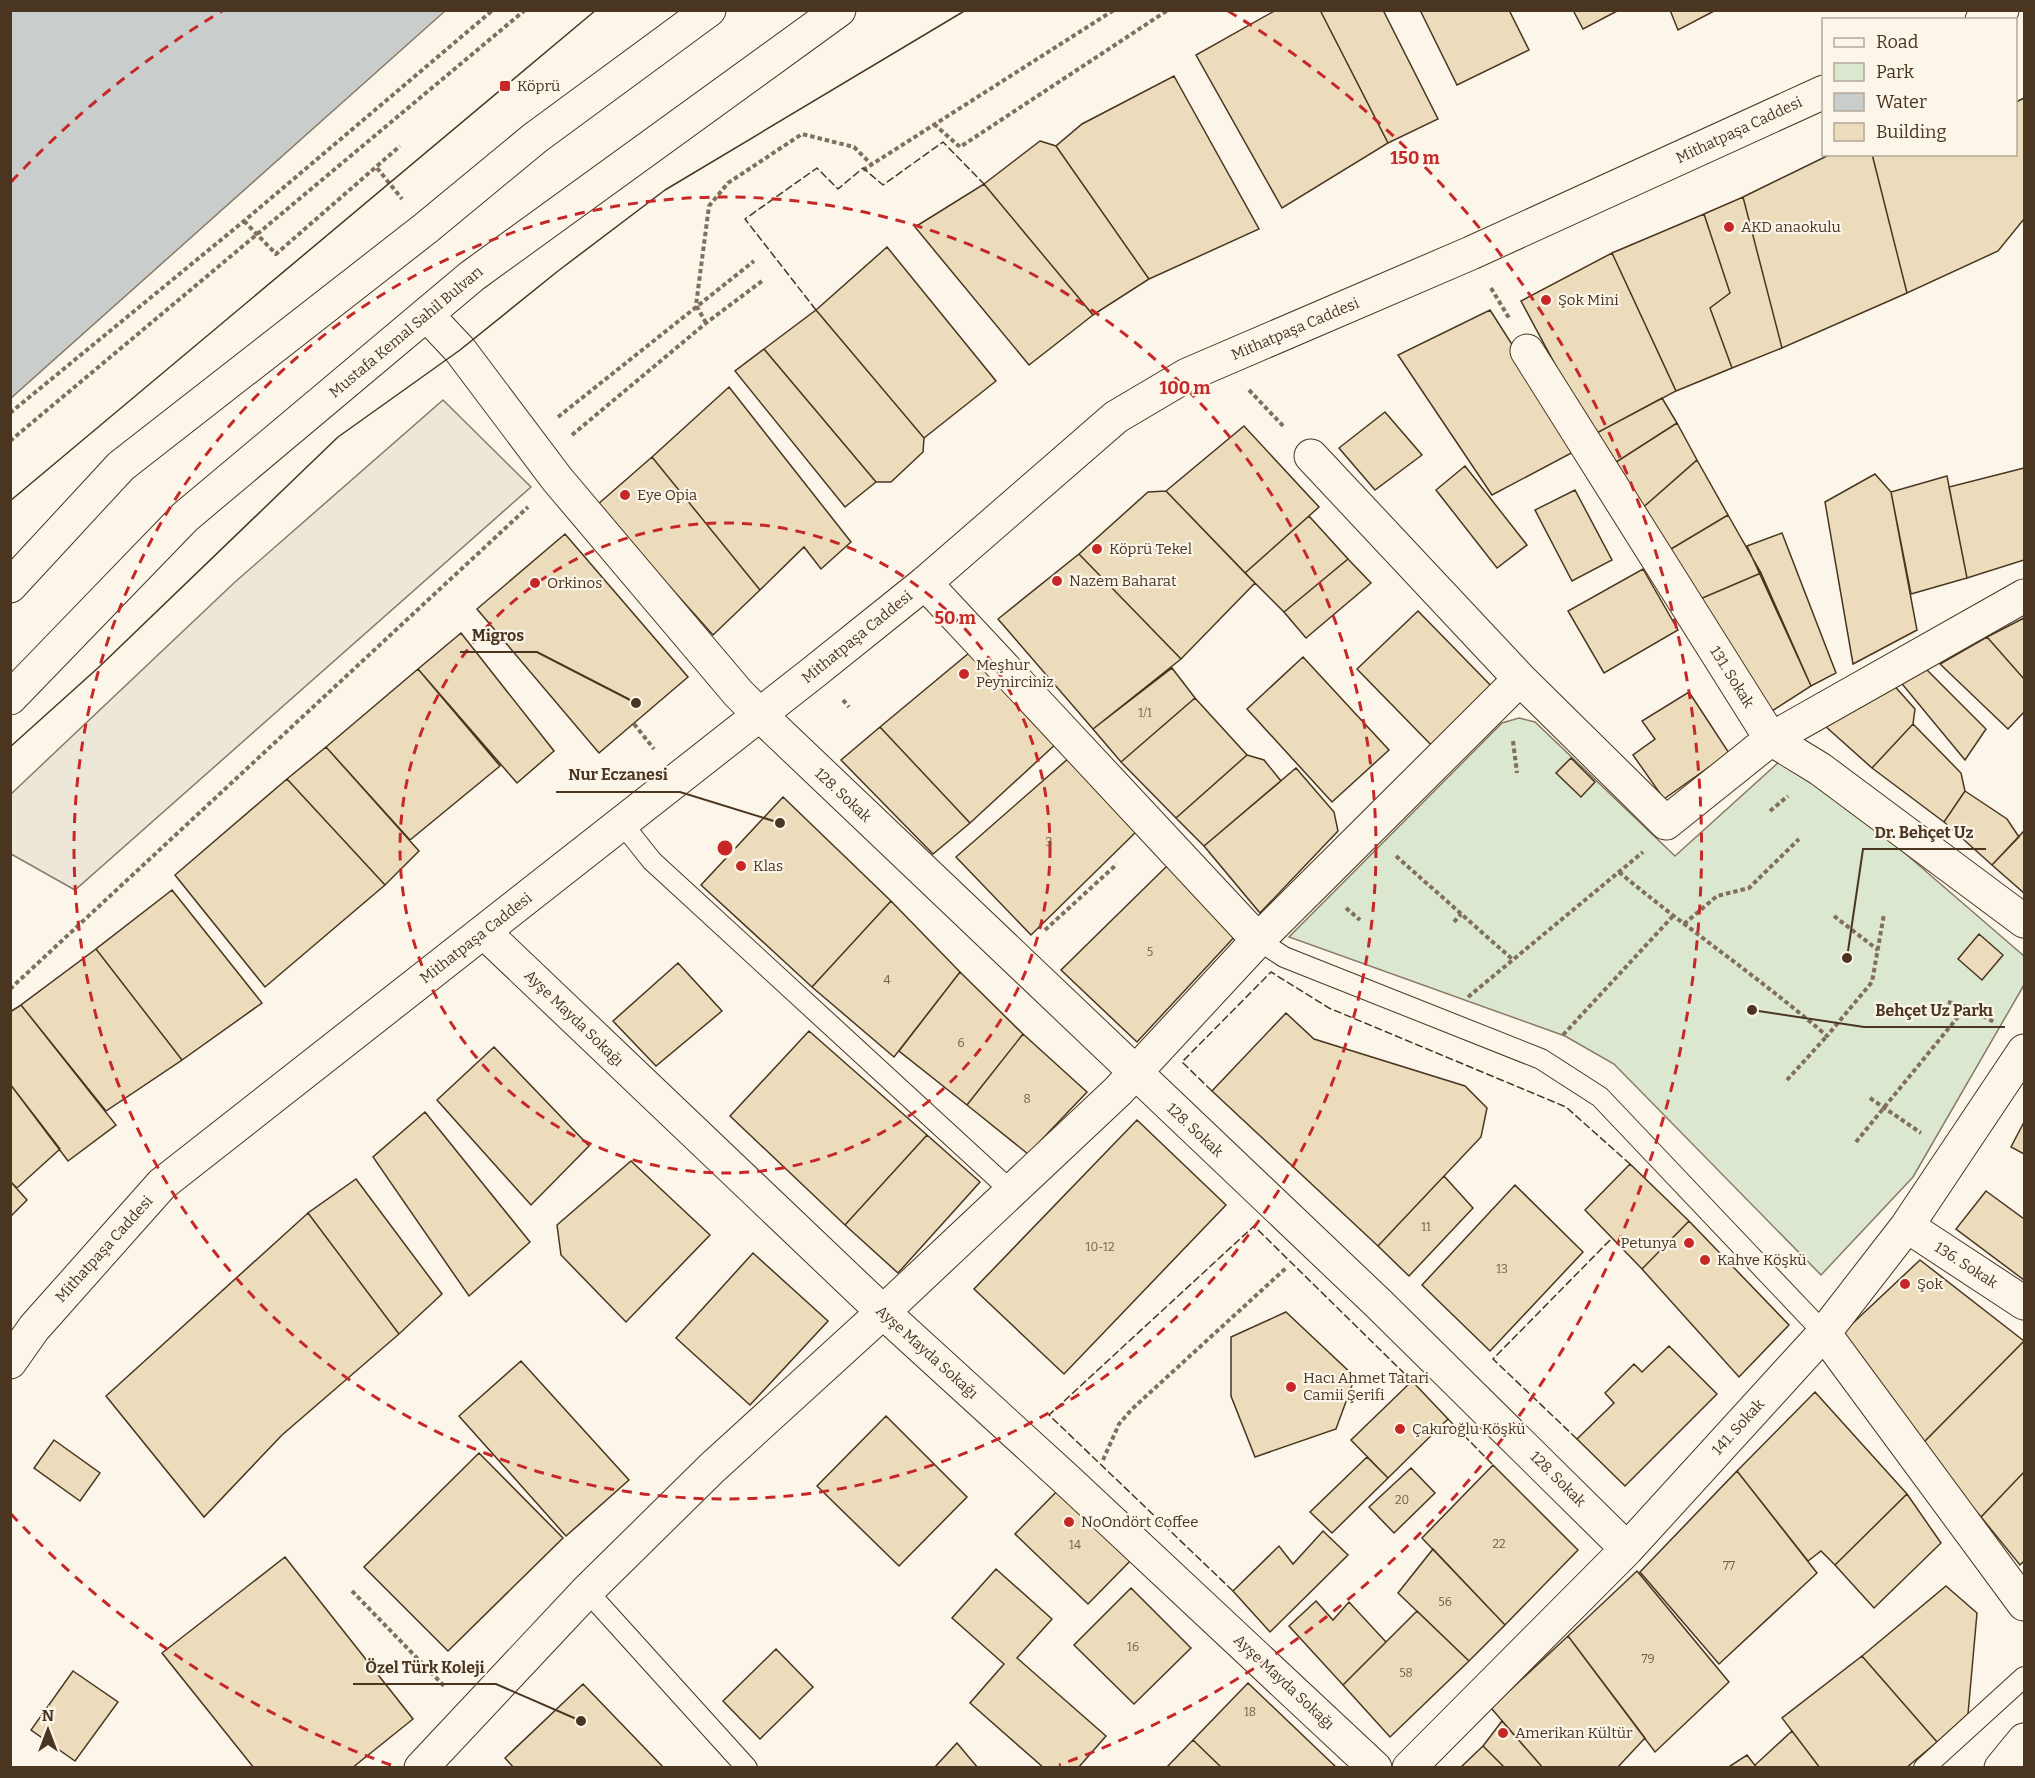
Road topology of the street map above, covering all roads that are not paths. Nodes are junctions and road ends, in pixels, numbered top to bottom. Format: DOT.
graph roads {
  1 [pos="709,10"];
  2 [pos="839,10"];
  3 [pos="2002,10"];
  4 [pos="1986,18"];
  5 [pos="1822,93"];
  6 [pos="427,315"];
  7 [pos="1527,351"];
  8 [pos="1311,456"];
  9 [pos="925,583"];
  10 [pos="10,586"];
  11 [pos="2025,596"];
  12 [pos="1520,679"];
  13 [pos="10,698"];
  14 [pos="759,714"];
  15 [pos="1771,740"];
  16 [pos="621,822"];
  17 [pos="2025,921"];
  18 [pos="484,932"];
  19 [pos="1258,940"];
  20 [pos="2025,1051"];
  21 [pos="1134,1073"];
  22 [pos="1010,1190"];
  23 [pos="1907,1226"];
  24 [pos="2025,1303"];
  25 [pos="883,1312"];
  26 [pos="1824,1333"];
  27 [pos="10,1362"];
  28 [pos="1628,1549"];
  29 [pos="587,1591"];
  30 [pos="2025,1604"];
  31 [pos="2025,1677"];
  32 [pos="2025,1740"];
  33 [pos="421,1767"];
  34 [pos="747,1767"];
  35 [pos="1375,1767"];
  36 [pos="1409,1767"];
  37 [pos="1924,1767"];
  38 [pos="2001,1767"];
  1 -- 10 [label="street"];
  2 -- 6 [label="street, Mustafa Kemal Sahil Bulvarı"];
  3 -- 4 [label="street"];
  5 -- 9 [label="street, Mithatpaşa Caddesi"];
  6 -- 13 [label="street, Mustafa Kemal Sahil Bulvarı"];
  6 -- 14 [label="street, 128. Sokak"];
  7 -- 15 [label="street, 131. Sokak"];
  8 -- 12 [label="street"];
  9 -- 14 [label="street, Mithatpaşa Caddesi"];
  9 -- 19 [label="street"];
  11 -- 15 [label="street"];
  12 -- 15 [label="street"];
  12 -- 19 [label="street"];
  14 -- 16 [label="street, Mithatpaşa Caddesi"];
  14 -- 21 [label="street, 128. Sokak"];
  15 -- 17 [label="street, 131. Sokak"];
  16 -- 18 [label="street, Mithatpaşa Caddesi"];
  16 -- 22 [label="lane"];
  18 -- 25 [label="street, Ayşe Mayda Sokağı"];
  18 -- 27 [label="street, Mithatpaşa Caddesi"];
  19 -- 21 [label="street"];
  19 -- 26 [label="lane"];
  20 -- 23 [label="street, 141. Sokak"];
  21 -- 22 [label="street"];
  21 -- 28 [label="street, 128. Sokak"];
  22 -- 25 [label="street"];
  23 -- 24 [label="street, 136. Sokak"];
  23 -- 26 [label="street, 141. Sokak"];
  25 -- 29 [label="street"];
  25 -- 35 [label="street, Ayşe Mayda Sokağı"];
  26 -- 28 [label="street, 141. Sokak"];
  26 -- 30 [label="street"];
  28 -- 36 [label="street, 141. Sokak"];
  29 -- 33 [label="street"];
  29 -- 34 [label="lane"];
  31 -- 37 [label="lane"];
  32 -- 38 [label="street"];
}
